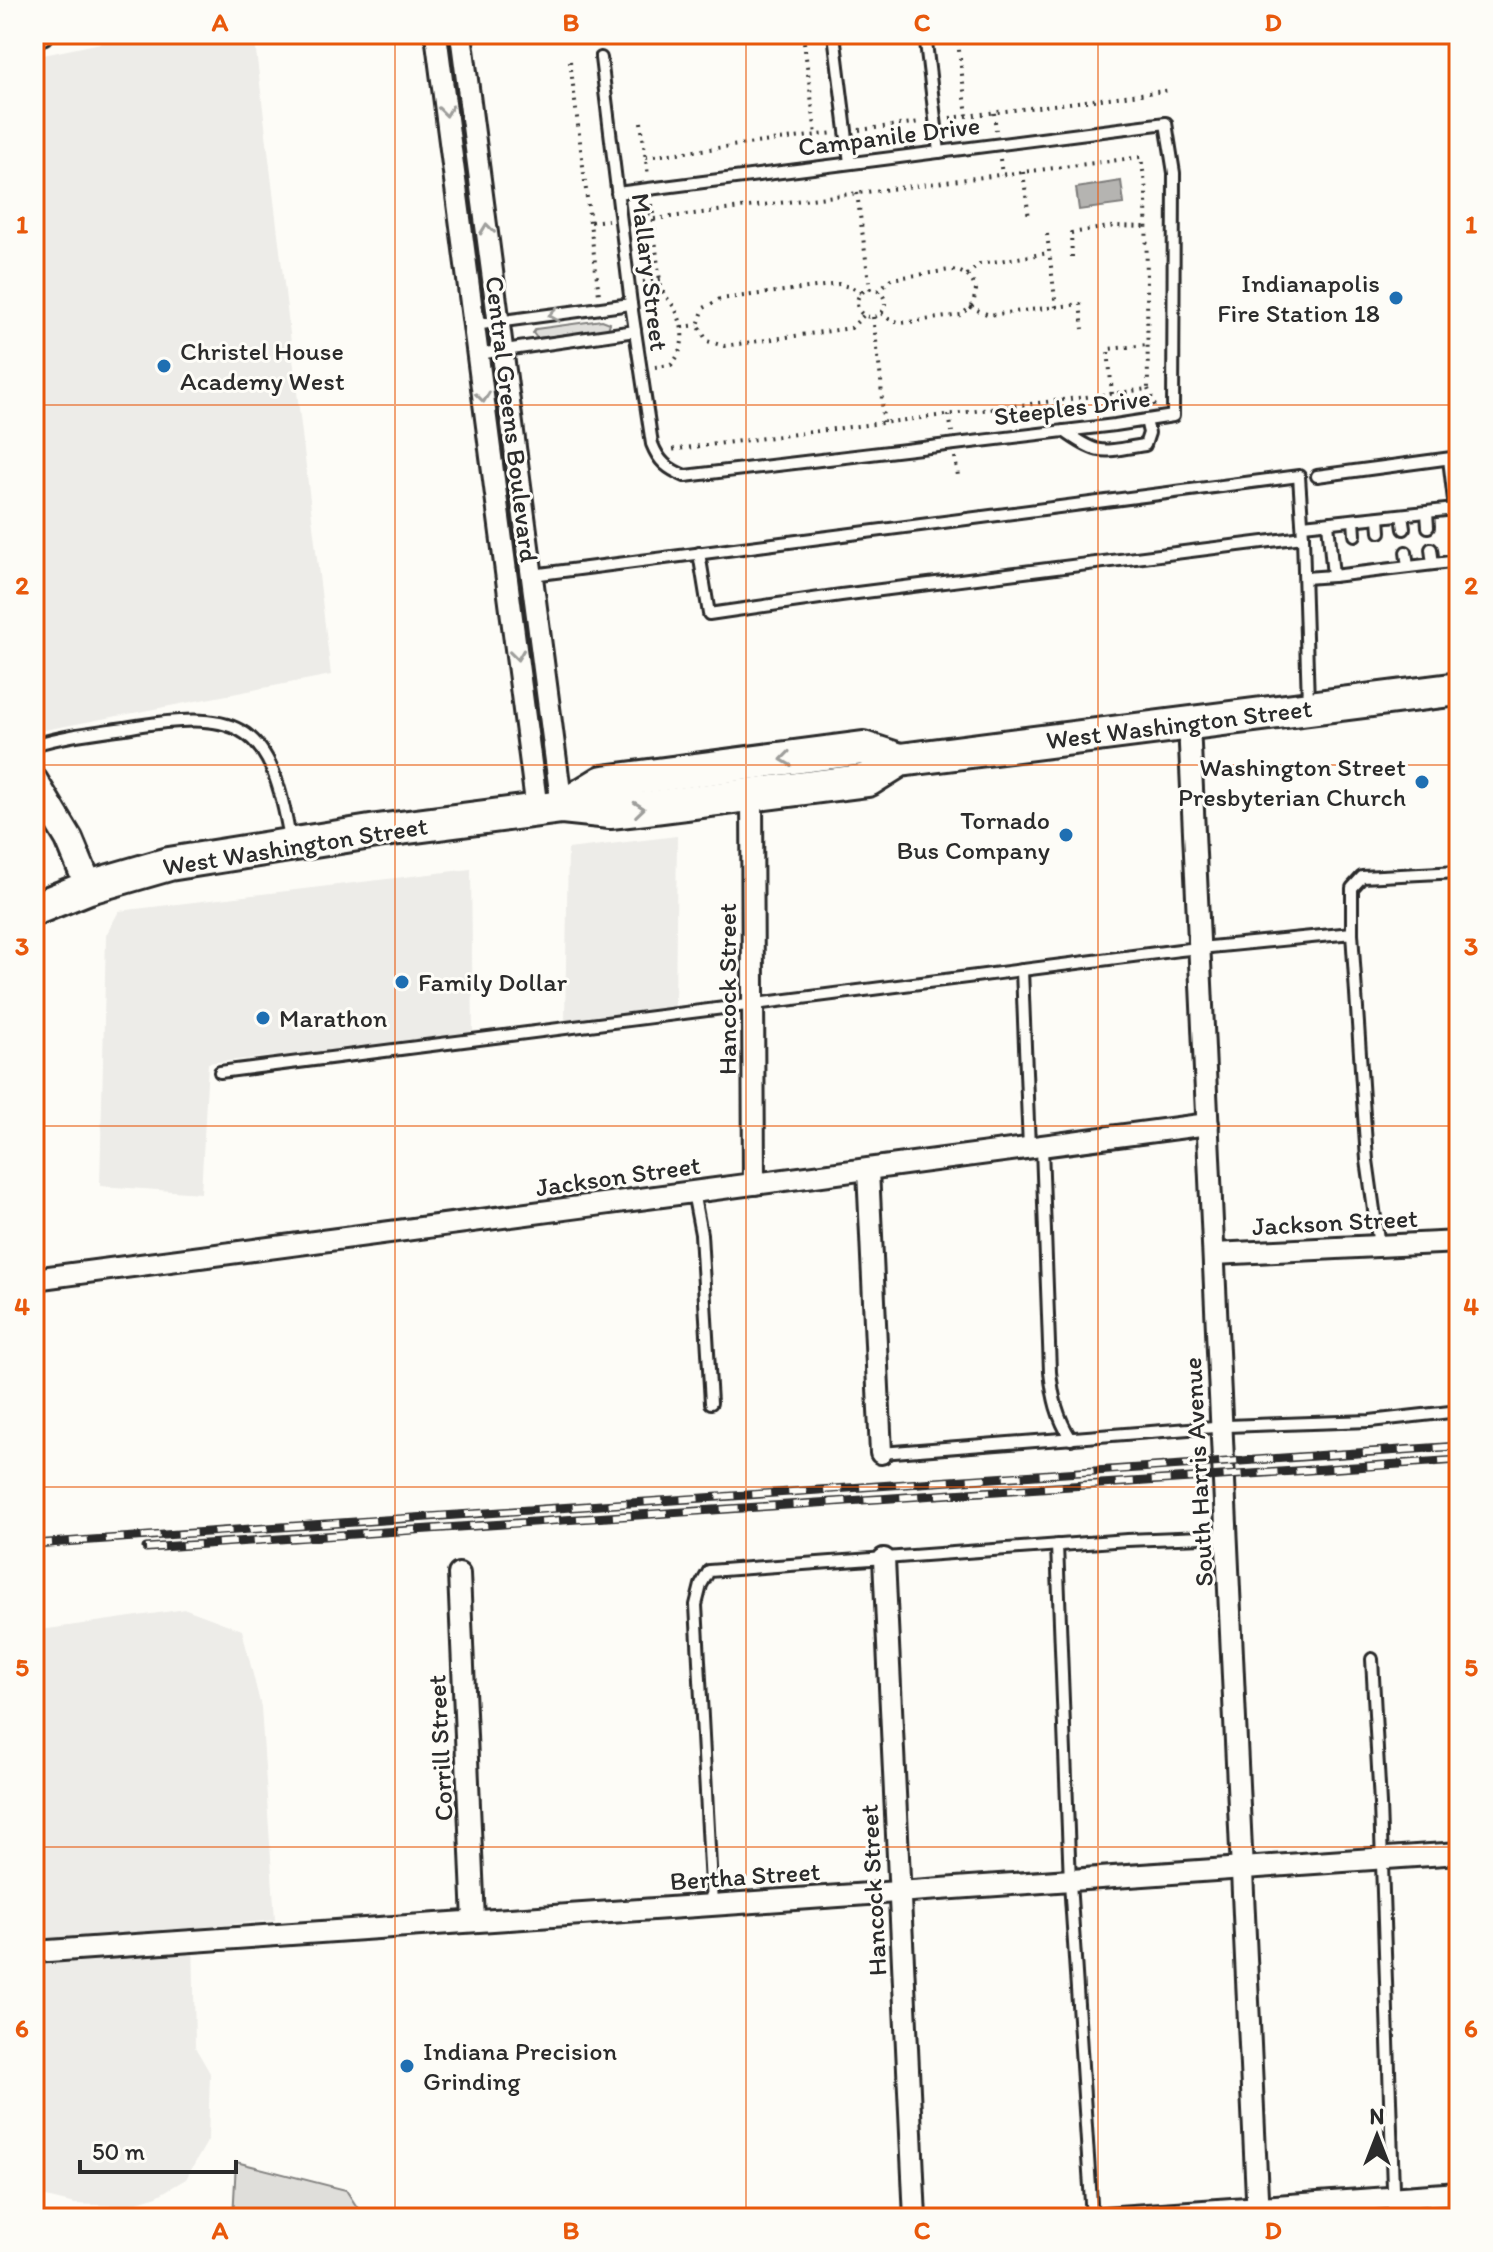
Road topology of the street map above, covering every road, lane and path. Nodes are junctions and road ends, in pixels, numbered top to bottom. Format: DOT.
graph roads {
  1 [pos="42,34"];
  2 [pos="436,34"];
  3 [pos="461,34"];
  4 [pos="803,34"];
  5 [pos="834,34"];
  6 [pos="925,34"];
  7 [pos="957,34"];
  8 [pos="34,36"];
  9 [pos="601,58"];
  10 [pos="570,61"];
  11 [pos="1172,90"];
  12 [pos="967,116"];
  13 [pos="935,120"];
  14 [pos="1166,123"];
  15 [pos="846,132"];
  16 [pos="816,136"];
  17 [pos="939,152"];
  18 [pos="646,157"];
  19 [pos="850,163"];
  20 [pos="1023,172"];
  21 [pos="617,193"];
  22 [pos="857,193"];
  23 [pos="1029,218"];
  24 [pos="654,219"];
  25 [pos="1146,227"];
  26 [pos="1047,234"];
  27 [pos="1049,253"];
  28 [pos="1072,257"];
  29 [pos="967,275"];
  30 [pos="870,289"];
  31 [pos="662,290"];
  32 [pos="878,291"];
  33 [pos="861,293"];
  34 [pos="599,295"];
  35 [pos="631,304"];
  36 [pos="970,307"];
  37 [pos="1056,307"];
  38 [pos="881,313"];
  39 [pos="864,315"];
  40 [pos="873,317"];
  41 [pos="499,322"];
  42 [pos="474,325"];
  43 [pos="698,325"];
  44 [pos="682,327"];
  45 [pos="1083,329"];
  46 [pos="635,331"];
  47 [pos="1148,345"];
  48 [pos="502,350"];
  49 [pos="478,354"];
  50 [pos="641,370"];
  51 [pos="1112,394"];
  52 [pos="1146,420"];
  53 [pos="883,423"];
  54 [pos="1064,431"];
  55 [pos="666,442"];
  56 [pos="1454,458"];
  57 [pos="685,476"];
  58 [pos="1317,476"];
  59 [pos="1455,509"];
  60 [pos="1427,513"];
  61 [pos="1402,515"];
  62 [pos="1379,518"];
  63 [pos="1354,520"];
  64 [pos="1328,523"];
  65 [pos="1428,527"];
  66 [pos="1404,529"];
  67 [pos="1303,531"];
  68 [pos="1380,532"];
  69 [pos="1355,535"];
  70 [pos="1459,545"];
  71 [pos="1431,549"];
  72 [pos="1406,552"];
  73 [pos="699,553"];
  74 [pos="1383,556"];
  75 [pos="1358,559"];
  76 [pos="1459,561"];
  77 [pos="1433,564"];
  78 [pos="1408,567"];
  79 [pos="1384,570"];
  80 [pos="1359,572"];
  81 [pos="532,575"];
  82 [pos="1333,576"];
  83 [pos="1305,578"];
  84 [pos="1459,689"];
  85 [pos="1308,708"];
  86 [pos="1189,724"];
  87 [pos="34,745"];
  88 [pos="900,760"];
  89 [pos="34,781"];
  90 [pos="752,795"];
  91 [pos="549,808"];
  92 [pos="291,845"];
  93 [pos="1459,872"];
  94 [pos="89,887"];
  95 [pos="34,909"];
  96 [pos="1352,933"];
  97 [pos="1200,947"];
  98 [pos="1022,970"];
  99 [pos="753,1005"];
  100 [pos="220,1072"];
  101 [pos="1208,1124"];
  102 [pos="1035,1148"];
  103 [pos="868,1170"];
  104 [pos="754,1184"];
  105 [pos="693,1192"];
  106 [pos="1459,1242"];
  107 [pos="1379,1246"];
  108 [pos="1214,1254"];
  109 [pos="34,1279"];
  110 [pos="711,1403"];
  111 [pos="1459,1411"];
  112 [pos="1222,1427"];
  113 [pos="1071,1439"];
  114 [pos="881,1453"];
  115 [pos="1228,1536"];
  116 [pos="1057,1545"];
  117 [pos="884,1559"];
  118 [pos="459,1574"];
  119 [pos="1372,1659"];
  120 [pos="1459,1853"];
  121 [pos="1382,1859"];
  122 [pos="1243,1869"];
  123 [pos="1070,1882"];
  124 [pos="900,1892"];
  125 [pos="712,1904"];
  126 [pos="474,1921"];
  127 [pos="34,1952"];
  128 [pos="1459,2193"];
  129 [pos="1394,2208"];
  130 [pos="1258,2213"];
  131 [pos="915,2218"];
  132 [pos="1092,2218"];
  133 [pos="1104,2218"];
  1 -- 8 [label="street"];
  2 -- 42 [label="street, Central Greens Boulevard, one-way"];
  41 -- 3 [label="street, Central Greens Boulevard, one-way"];
  4 -- 16 [label="path"];
  5 -- 15 [label="lane"];
  6 -- 13 [label="lane"];
  7 -- 12 [label="path"];
  9 -- 21 [label="lane, Mallary Street"];
  10 -- 34 [label="path"];
  11 -- 12 [label="path"];
  12 -- 13 [label="path"];
  13 -- 15 [label="path"];
  13 -- 17 [label="lane"];
  14 -- 17 [label="lane, Campanile Drive"];
  14 -- 52 [label="lane, Steeples Drive"];
  15 -- 16 [label="path"];
  15 -- 19 [label="lane"];
  16 -- 18 [label="path"];
  17 -- 19 [label="lane, Campanile Drive"];
  19 -- 21 [label="lane, Campanile Drive"];
  20 -- 22 [label="path"];
  20 -- 23 [label="path"];
  20 -- 25 [label="path"];
  21 -- 35 [label="lane, Mallary Street"];
  22 -- 24 [label="path"];
  22 -- 30 [label="path"];
  25 -- 28 [label="path"];
  25 -- 47 [label="path"];
  26 -- 27 [label="path"];
  27 -- 29 [label="path"];
  27 -- 37 [label="path"];
  29 -- 32 [label="path"];
  29 -- 36 [label="path"];
  30 -- 32 [label="path"];
  30 -- 33 [label="path"];
  31 -- 44 [label="path"];
  32 -- 38 [label="path"];
  33 -- 39 [label="path"];
  33 -- 43 [label="path"];
  35 -- 41 [label="lane, one-way"];
  35 -- 46 [label="lane, Mallary Street"];
  36 -- 37 [label="path"];
  36 -- 38 [label="path"];
  37 -- 45 [label="path"];
  38 -- 40 [label="path"];
  39 -- 40 [label="path"];
  39 -- 43 [label="path"];
  40 -- 53 [label="path"];
  41 -- 42 [label="lane"];
  41 -- 48 [label="street, Central Greens Boulevard"];
  42 -- 49 [label="street, Central Greens Boulevard"];
  43 -- 44 [label="path"];
  44 -- 50 [label="path"];
  46 -- 48 [label="lane"];
  46 -- 50 [label="lane, Mallary Street"];
  47 -- 51 [label="path"];
  47 -- 51 [label="path"];
  48 -- 49 [label="lane"];
  48 -- 81 [label="street, Central Greens Boulevard"];
  49 -- 91 [label="street, Central Greens Boulevard, one-way"];
  50 -- 57 [label="lane, Mallary Street"];
  51 -- 53 [label="path"];
  52 -- 54 [label="lane, Steeples Drive"];
  52 -- 54 [label="lane"];
  53 -- 55 [label="path"];
  54 -- 57 [label="lane, Steeples Drive"];
  56 -- 58 [label="lane"];
  56 -- 59 [label="lane"];
  59 -- 60 [label="lane"];
  59 -- 70 [label="lane"];
  60 -- 61 [label="lane"];
  60 -- 65 [label="lane"];
  61 -- 62 [label="lane"];
  61 -- 66 [label="lane"];
  62 -- 63 [label="lane"];
  62 -- 68 [label="lane"];
  63 -- 64 [label="lane"];
  63 -- 69 [label="lane"];
  64 -- 67 [label="lane"];
  64 -- 82 [label="lane"];
  67 -- 73 [label="lane"];
  67 -- 73 [label="lane"];
  67 -- 83 [label="lane"];
  71 -- 77 [label="lane"];
  72 -- 78 [label="lane"];
  73 -- 81 [label="lane"];
  74 -- 79 [label="lane"];
  75 -- 80 [label="lane"];
  76 -- 77 [label="lane"];
  77 -- 78 [label="lane"];
  78 -- 79 [label="lane"];
  79 -- 80 [label="lane"];
  80 -- 82 [label="lane"];
  81 -- 91 [label="street, Central Greens Boulevard"];
  82 -- 83 [label="lane"];
  83 -- 85 [label="lane"];
  84 -- 85 [label="main road, West Washington Street"];
  85 -- 86 [label="main road, West Washington Street"];
  86 -- 88 [label="main road, West Washington Street"];
  86 -- 97 [label="street, South Harris Avenue"];
  87 -- 92 [label="lane"];
  88 -- 90 [label="main road, West Washington Street"];
  88 -- 91 [label="main road, West Washington Street, one-way"];
  89 -- 94 [label="street"];
  91 -- 90 [label="main road, West Washington Street, one-way"];
  90 -- 99 [label="street, Hancock Street"];
  91 -- 92 [label="main road, West Washington Street"];
  92 -- 94 [label="main road, West Washington Street"];
  93 -- 96 [label="lane"];
  94 -- 95 [label="main road, West Washington Street"];
  96 -- 97 [label="lane"];
  96 -- 107 [label="lane"];
  97 -- 98 [label="lane"];
  97 -- 101 [label="street, South Harris Avenue"];
  98 -- 99 [label="lane"];
  98 -- 102 [label="lane"];
  99 -- 100 [label="lane"];
  99 -- 104 [label="street, Hancock Street"];
  101 -- 102 [label="street, Jackson Street"];
  101 -- 108 [label="street, South Harris Avenue"];
  102 -- 103 [label="street, Jackson Street"];
  102 -- 113 [label="lane"];
  103 -- 104 [label="street, Jackson Street"];
  103 -- 114 [label="street"];
  104 -- 105 [label="street, Jackson Street"];
  105 -- 109 [label="street, Jackson Street"];
  105 -- 110 [label="lane"];
  106 -- 107 [label="street, Jackson Street"];
  107 -- 108 [label="street, Jackson Street"];
  108 -- 112 [label="street, South Harris Avenue"];
  111 -- 112 [label="lane"];
  112 -- 113 [label="lane"];
  112 -- 115 [label="street, South Harris Avenue"];
  113 -- 114 [label="lane"];
  115 -- 116 [label="lane"];
  115 -- 122 [label="street, South Harris Avenue"];
  116 -- 117 [label="lane"];
  116 -- 123 [label="lane"];
  117 -- 124 [label="street, Hancock Street"];
  117 -- 125 [label="lane"];
  118 -- 126 [label="street, Corrill Street"];
  119 -- 121 [label="lane"];
  120 -- 121 [label="street, Bertha Street"];
  121 -- 122 [label="street, Bertha Street"];
  121 -- 129 [label="lane"];
  122 -- 123 [label="street, Bertha Street"];
  122 -- 130 [label="street, South Harris Avenue"];
  123 -- 124 [label="street, Bertha Street"];
  123 -- 132 [label="lane"];
  124 -- 125 [label="street, Bertha Street"];
  124 -- 131 [label="street, Hancock Street"];
  125 -- 126 [label="street, Bertha Street"];
  126 -- 127 [label="street, Bertha Street"];
  128 -- 129 [label="street"];
  129 -- 130 [label="street"];
  130 -- 133 [label="street"];
}
